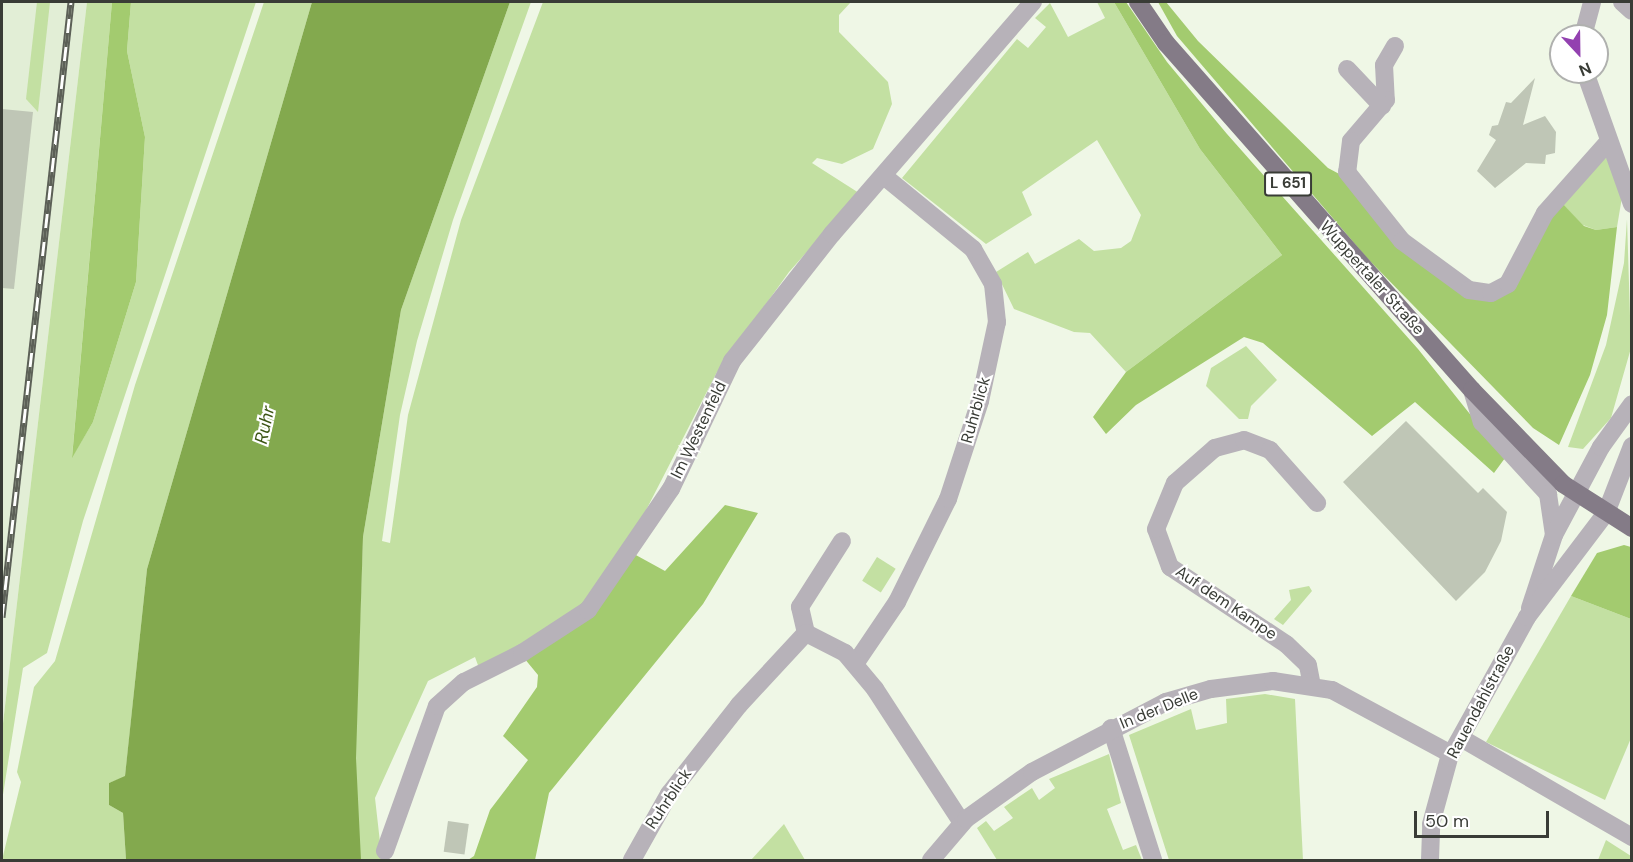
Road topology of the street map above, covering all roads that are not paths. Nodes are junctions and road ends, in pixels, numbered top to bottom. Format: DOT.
graph roads {
  1 [pos="1033,2"];
  2 [pos="1138,2"];
  3 [pos="1592,2"];
  4 [pos="1622,2"];
  5 [pos="1632,10"];
  6 [pos="1586,24"];
  7 [pos="1395,46"];
  8 [pos="1347,69"];
  9 [pos="1589,84"];
  10 [pos="1382,106"];
  11 [pos="1608,142"];
  12 [pos="885,177"];
  13 [pos="1632,204"];
  14 [pos="1472,390"];
  15 [pos="1632,404"];
  16 [pos="1631,456"];
  17 [pos="1577,494"];
  18 [pos="1317,503"];
  19 [pos="1606,513"];
  20 [pos="1632,528"];
  21 [pos="1554,535"];
  22 [pos="842,541"];
  23 [pos="1527,617"];
  24 [pos="806,633"];
  25 [pos="855,664"];
  26 [pos="1312,686"];
  27 [pos="1111,728"];
  28 [pos="1456,746"];
  29 [pos="962,823"];
  30 [pos="1632,837"];
  31 [pos="385,850"];
  32 [pos="632,861"];
  33 [pos="931,861"];
  34 [pos="1153,861"];
  35 [pos="1430,861"];
  1 -- 12 [label="street, Im Westenfeld"];
  2 -- 14 [label="main road, Wuppertaler Straße / L 651"];
  3 -- 6 [label="street"];
  4 -- 5 [label="street"];
  7 -- 10 [label="street"];
  8 -- 10 [label="street"];
  9 -- 11 [label="street"];
  10 -- 11 [label="street"];
  11 -- 13 [label="street"];
  12 -- 25 [label="street, Ruhrblick"];
  12 -- 31 [label="street, Im Westenfeld"];
  14 -- 17 [label="main road, Wuppertaler Straße / L 651"];
  14 -- 21 [label="street, Rauendahlstraße"];
  15 -- 17 [label="street, Rauendahlstraße"];
  16 -- 19 [label="street, Rauendahlstraße"];
  17 -- 19 [label="main road, Wuppertaler Straße / L 651"];
  17 -- 21 [label="street, Rauendahlstraße"];
  18 -- 26 [label="street, Auf dem Kampe"];
  19 -- 20 [label="main road, Wuppertaler Straße / L 651"];
  19 -- 23 [label="street, Rauendahlstraße"];
  21 -- 23 [label="street, Rauendahlstraße"];
  22 -- 24 [label="street"];
  23 -- 28 [label="street, Rauendahlstraße"];
  24 -- 25 [label="street"];
  24 -- 32 [label="street, Ruhrblick"];
  25 -- 29 [label="street"];
  26 -- 27 [label="street, In der Delle"];
  26 -- 28 [label="street, In der Delle"];
  27 -- 29 [label="street, In der Delle"];
  27 -- 34 [label="street"];
  28 -- 30 [label="street, In der Delle"];
  28 -- 35 [label="street, Rauendahlstraße"];
  29 -- 33 [label="street, In der Delle"];
}
